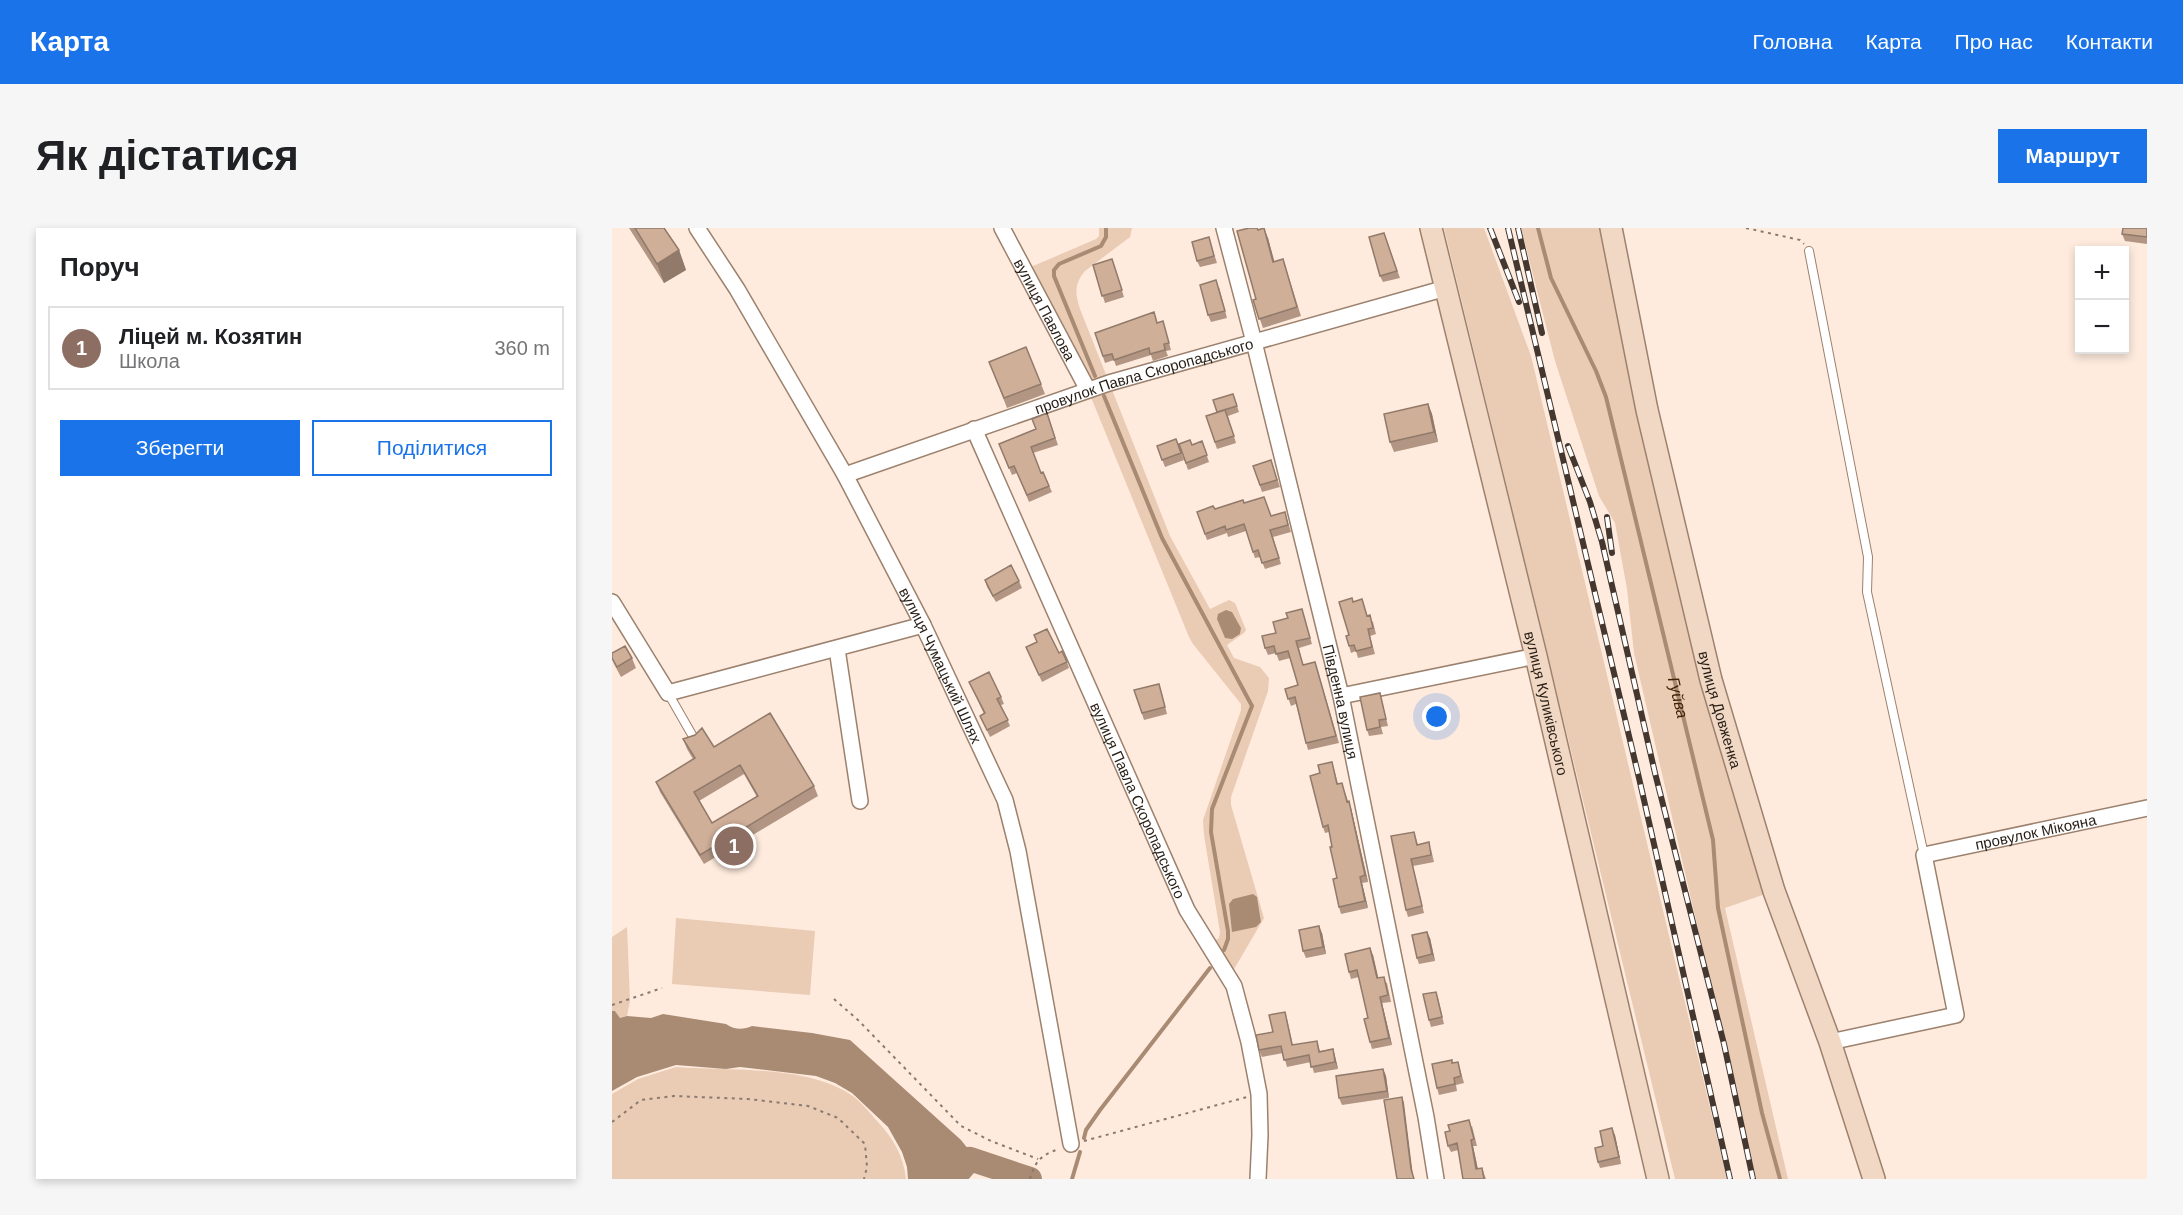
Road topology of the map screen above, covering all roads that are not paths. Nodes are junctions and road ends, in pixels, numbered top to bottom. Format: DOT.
graph roads {
  1 [pos="697,228"];
  2 [pos="1002,228"];
  3 [pos="1224,228"];
  4 [pos="1431,228"];
  5 [pos="1611,228"];
  6 [pos="1809,251"];
  7 [pos="1446,288"];
  8 [pos="1254,342"];
  9 [pos="1088,390"];
  10 [pos="974,429"];
  11 [pos="845,475"];
  12 [pos="612,602"];
  13 [pos="923,625"];
  14 [pos="837,649"];
  15 [pos="1536,656"];
  16 [pos="668,693"];
  17 [pos="1341,696"];
  18 [pos="695,740"];
  19 [pos="860,801"];
  20 [pos="2147,808"];
  21 [pos="1924,855"];
  22 [pos="1830,1042"];
  23 [pos="1071,1144"];
  24 [pos="1258,1179"];
  25 [pos="1436,1179"];
  26 [pos="1658,1179"];
  27 [pos="1874,1179"];
  1 -- 11 [label="street, вулиця Чумацький Шлях"];
  2 -- 9 [label="street, вулиця Павлова"];
  3 -- 8 [label="street, Південна вулиця"];
  4 -- 7 [label="street, вулиця Куликівського"];
  5 -- 22 [label="street, вулиця Довженка"];
  6 -- 21 [label="lane"];
  7 -- 8 [label="street, провулок Павла Скоропадського"];
  7 -- 15 [label="street, вулиця Куликівського"];
  8 -- 9 [label="street, провулок Павла Скоропадського"];
  8 -- 17 [label="street, Південна вулиця"];
  9 -- 10 [label="street, провулок Павла Скоропадського"];
  10 -- 11 [label="street, провулок Павла Скоропадського"];
  10 -- 24 [label="street, вулиця Павла Скоропадського"];
  11 -- 13 [label="street, вулиця Чумацький Шлях"];
  12 -- 16 [label="street"];
  13 -- 14 [label="street"];
  13 -- 23 [label="street, вулиця Чумацький Шлях"];
  14 -- 16 [label="street"];
  14 -- 19 [label="street"];
  15 -- 17 [label="street"];
  15 -- 26 [label="street, вулиця Куликівського"];
  16 -- 18 [label="lane"];
  17 -- 25 [label="street, Південна вулиця"];
  20 -- 21 [label="street, провулок Мікояна"];
  21 -- 22 [label="street"];
  22 -- 27 [label="street, вулиця Довженка"];
}
